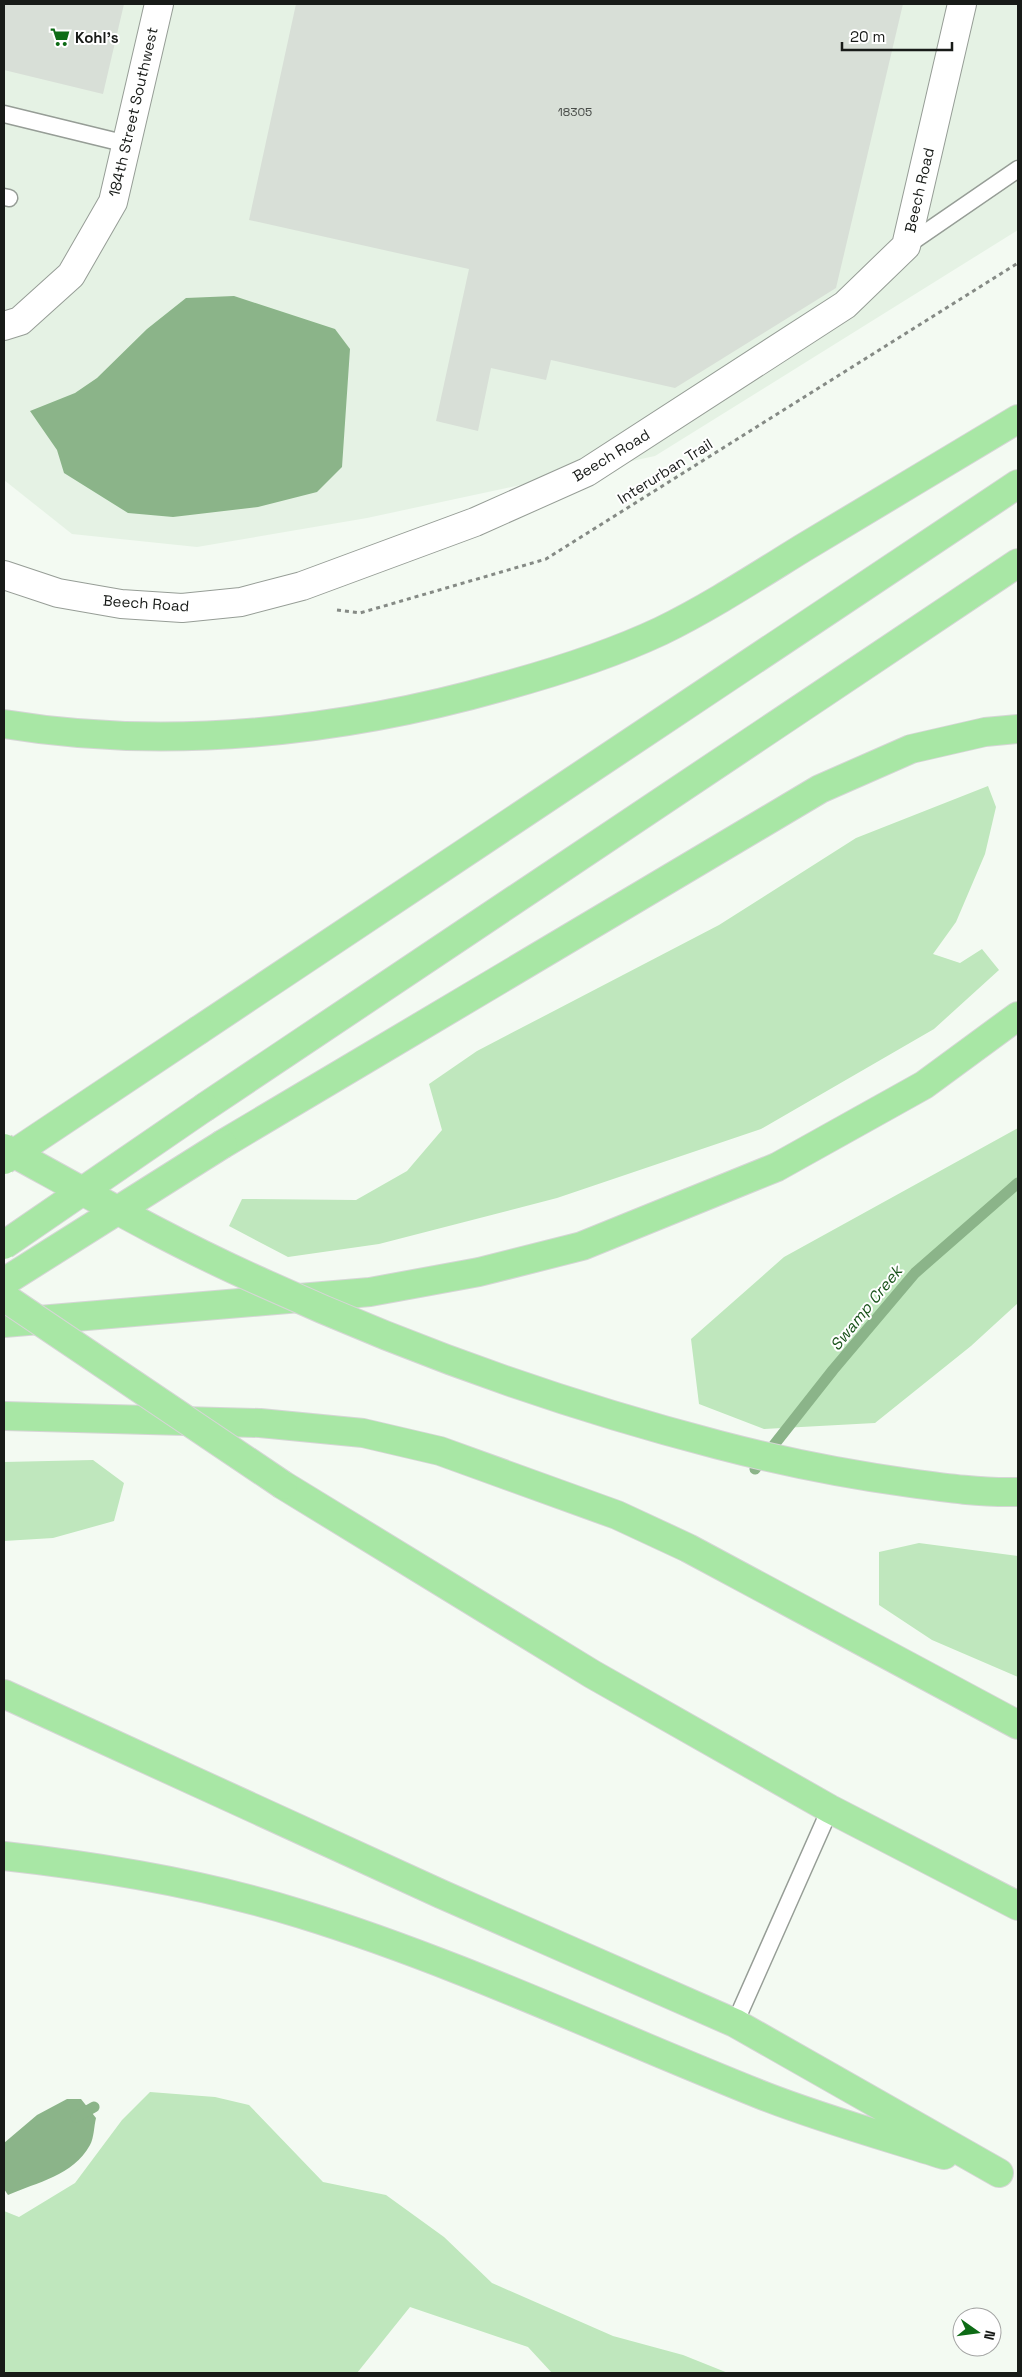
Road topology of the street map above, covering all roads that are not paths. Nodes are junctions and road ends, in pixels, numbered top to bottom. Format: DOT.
graph roads {
  1 [pos="159,4"];
  2 [pos="962,4"];
  3 [pos="4,114"];
  4 [pos="127,144"];
  5 [pos="1018,169"];
  6 [pos="906,246"];
  7 [pos="4,326"];
  8 [pos="1018,418"];
  9 [pos="1018,484"];
  10 [pos="1018,564"];
  11 [pos="4,576"];
  12 [pos="4,724"];
  13 [pos="1018,729"];
  14 [pos="1018,1016"];
  15 [pos="4,1148"];
  16 [pos="4,1160"];
  17 [pos="4,1245"];
  18 [pos="4,1282"];
  19 [pos="4,1297"];
  20 [pos="4,1323"];
  21 [pos="4,1416"];
  22 [pos="1018,1492"];
  23 [pos="4,1694"];
  24 [pos="1018,1725"];
  25 [pos="830,1809"];
  26 [pos="4,1856"];
  27 [pos="1018,1906"];
  28 [pos="736,2023"];
  29 [pos="1009,2178"];
  1 -- 4 [label="street, 184th Street Southwest"];
  2 -- 6 [label="street, Beech Road"];
  3 -- 4 [label="lane"];
  4 -- 7 [label="street, 184th Street Southwest"];
  5 -- 6 [label="lane"];
  6 -- 11 [label="street, Beech Road"];
  8 -- 12 [label="highway"];
  9 -- 16 [label="highway, bridge"];
  10 -- 17 [label="highway, bridge"];
  13 -- 18 [label="highway, bridge"];
  14 -- 20 [label="highway"];
  15 -- 22 [label="highway, bridge"];
  19 -- 25 [label="highway, bridge"];
  21 -- 24 [label="highway"];
  23 -- 28 [label="highway"];
  25 -- 27 [label="highway"];
  25 -- 28 [label="lane"];
  26 -- 29 [label="highway"];
  28 -- 29 [label="highway"];
}
